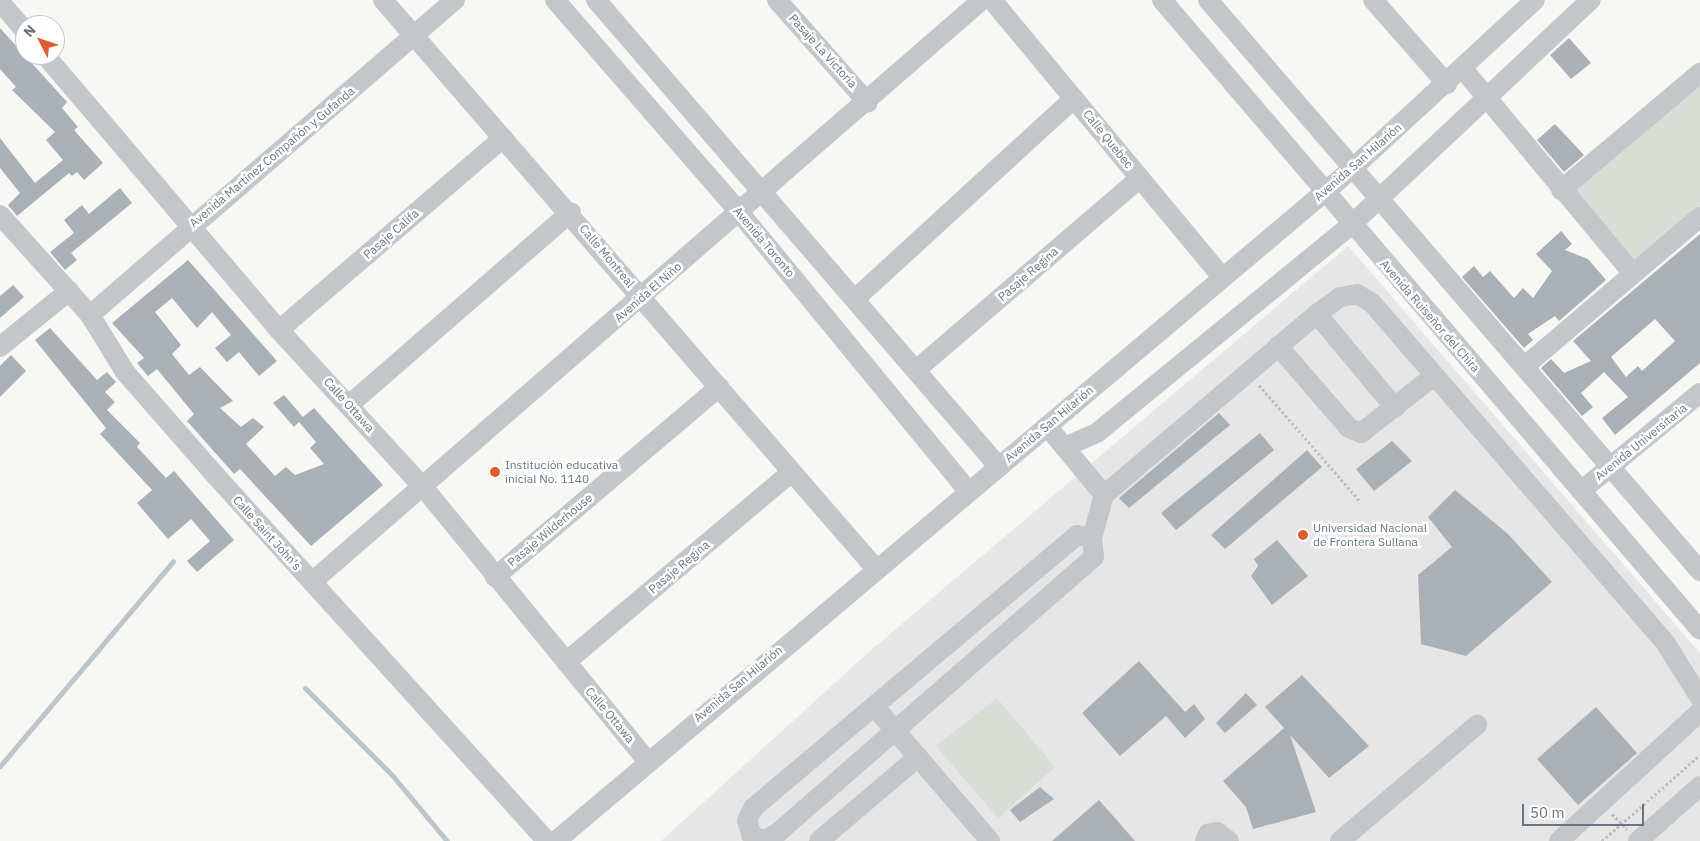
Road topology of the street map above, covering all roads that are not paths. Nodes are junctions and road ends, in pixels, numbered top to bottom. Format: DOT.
graph roads {
  1 [pos="383,0"];
  2 [pos="456,0"];
  3 [pos="555,0"];
  4 [pos="596,0"];
  5 [pos="777,0"];
  6 [pos="982,0"];
  7 [pos="992,0"];
  8 [pos="1162,0"];
  9 [pos="1208,0"];
  10 [pos="1373,0"];
  11 [pos="1591,0"];
  12 [pos="1531,1"];
  13 [pos="0,2"];
  14 [pos="15,19"];
  15 [pos="414,36"];
  16 [pos="53,65"];
  17 [pos="1463,69"];
  18 [pos="1700,73"];
  19 [pos="1447,84"];
  20 [pos="1074,98"];
  21 [pos="1488,99"];
  22 [pos="868,103"];
  23 [pos="502,138"];
  24 [pos="1354,166"];
  25 [pos="1140,178"];
  26 [pos="764,190"];
  27 [pos="1561,190"];
  28 [pos="1325,191"];
  29 [pos="1380,198"];
  30 [pos="571,212"];
  31 [pos="739,212"];
  32 [pos="0,216"];
  33 [pos="1700,217"];
  34 [pos="1352,225"];
  35 [pos="190,226"];
  36 [pos="1633,274"];
  37 [pos="1222,278"];
  38 [pos="69,291"];
  39 [pos="643,298"];
  40 [pos="855,299"];
  41 [pos="1317,314"];
  42 [pos="90,315"];
  43 [pos="279,330"];
  44 [pos="1278,346"];
  45 [pos="0,347"];
  46 [pos="1525,366"];
  47 [pos="916,370"];
  48 [pos="1434,376"];
  49 [pos="719,387"];
  50 [pos="1700,393"];
  51 [pos="349,405"];
  52 [pos="1395,408"];
  53 [pos="1047,426"];
  54 [pos="1065,447"];
  55 [pos="999,467"];
  56 [pos="1610,468"];
  57 [pos="792,472"];
  58 [pos="424,488"];
  59 [pos="967,490"];
  60 [pos="1581,491"];
  61 [pos="1104,494"];
  62 [pos="1092,538"];
  63 [pos="876,569"];
  64 [pos="1700,571"];
  65 [pos="495,577"];
  66 [pos="312,582"];
  67 [pos="1700,630"];
  68 [pos="566,662"];
  69 [pos="1700,698"];
  70 [pos="874,706"];
  71 [pos="1700,712"];
  72 [pos="1477,725"];
  73 [pos="896,731"];
  74 [pos="918,756"];
  75 [pos="647,760"];
  76 [pos="1700,786"];
  77 [pos="1635,838"];
  78 [pos="547,841"];
  79 [pos="556,841"];
  80 [pos="819,841"];
  81 [pos="990,841"];
  82 [pos="1205,841"];
  83 [pos="1229,841"];
  84 [pos="1340,841"];
  85 [pos="1559,841"];
  1 -- 15 [label="street, Calle Montreal"];
  2 -- 15 [label="street, Avenida Martínez Compañón y Gufanda"];
  3 -- 31 [label="street, Avenida Toronto"];
  4 -- 26 [label="street"];
  5 -- 22 [label="street, Pasaje La Victoria"];
  6 -- 22 [label="street, Avenida El Niño"];
  7 -- 20 [label="street, Calle Quebec"];
  8 -- 28 [label="street, Avenida Ruiseñor del Chira"];
  9 -- 24 [label="street"];
  10 -- 19 [label="street"];
  11 -- 21 [label="street"];
  12 -- 17 [label="street, Avenida San Hilarión"];
  13 -- 14 [label="street"];
  15 -- 23 [label="street, Calle Montreal"];
  15 -- 35 [label="street, Avenida Martínez Compañón y Gufanda"];
  16 -- 35 [label="street, Calle Ottawa"];
  17 -- 19 [label="street, Avenida San Hilarión"];
  17 -- 21 [label="street"];
  18 -- 27 [label="street"];
  19 -- 24 [label="street, Avenida San Hilarión"];
  20 -- 25 [label="street, Calle Quebec"];
  20 -- 40 [label="street"];
  21 -- 27 [label="street"];
  21 -- 29 [label="street"];
  22 -- 26 [label="street, Avenida El Niño"];
  23 -- 30 [label="street, Calle Montreal"];
  23 -- 43 [label="street, Pasaje Califa"];
  24 -- 28 [label="street, Avenida San Hilarión"];
  24 -- 29 [label="street"];
  25 -- 37 [label="street, Calle Quebec"];
  25 -- 47 [label="street, Pasaje Regina"];
  26 -- 31 [label="street, Avenida El Niño"];
  26 -- 40 [label="street"];
  27 -- 36 [label="street"];
  28 -- 34 [label="street, Avenida Ruiseñor del Chira"];
  28 -- 37 [label="street, Avenida San Hilarión"];
  29 -- 34 [label="street"];
  29 -- 46 [label="street"];
  30 -- 39 [label="street, Calle Montreal"];
  30 -- 51 [label="street"];
  31 -- 39 [label="street, Avenida El Niño"];
  31 -- 59 [label="street, Avenida Toronto"];
  32 -- 38 [label="street, Calle Saint John's"];
  33 -- 36 [label="street"];
  34 -- 54 [label="street"];
  34 -- 60 [label="street, Avenida Ruiseñor del Chira"];
  35 -- 42 [label="street, Avenida Martínez Compañón y Gufanda"];
  35 -- 43 [label="street, Calle Ottawa"];
  36 -- 46 [label="street"];
  37 -- 53 [label="street, Avenida San Hilarión"];
  38 -- 42 [label="street, Calle Saint John's"];
  38 -- 45 [label="street"];
  39 -- 49 [label="street, Calle Montreal"];
  39 -- 58 [label="street, Avenida El Niño"];
  40 -- 47 [label="street"];
  41 -- 44 [label="street"];
  41 -- 48 [label="street"];
  41 -- 52 [label="street"];
  42 -- 66 [label="street, Calle Saint John's"];
  43 -- 51 [label="street, Calle Ottawa"];
  44 -- 52 [label="street"];
  44 -- 61 [label="street"];
  46 -- 56 [label="street"];
  47 -- 55 [label="street"];
  48 -- 52 [label="street"];
  48 -- 69 [label="street"];
  49 -- 57 [label="street, Calle Montreal"];
  49 -- 65 [label="street, Pasaje Wilderhouse"];
  50 -- 56 [label="street, Avenida Universitaria"];
  51 -- 58 [label="street, Calle Ottawa"];
  53 -- 54 [label="street"];
  53 -- 55 [label="street, Avenida San Hilarión"];
  54 -- 61 [label="street"];
  55 -- 59 [label="street, Avenida San Hilarión"];
  56 -- 60 [label="street, Avenida Universitaria"];
  56 -- 64 [label="street"];
  57 -- 63 [label="street, Calle Montreal"];
  57 -- 68 [label="street, Pasaje Regina"];
  58 -- 65 [label="street, Calle Ottawa"];
  58 -- 66 [label="street, Avenida El Niño"];
  59 -- 63 [label="street, Avenida San Hilarión"];
  60 -- 67 [label="street, Avenida Ruiseñor del Chira"];
  61 -- 62 [label="street"];
  62 -- 70 [label="street"];
  62 -- 73 [label="street"];
  63 -- 75 [label="street, Avenida San Hilarión"];
  65 -- 68 [label="street, Calle Ottawa"];
  66 -- 78 [label="street, Calle Saint John's"];
  68 -- 75 [label="street, Calle Ottawa"];
  70 -- 73 [label="street"];
  70 -- 73 [label="street"];
  71 -- 85 [label="street"];
  72 -- 84 [label="street"];
  73 -- 74 [label="street"];
  74 -- 80 [label="street"];
  74 -- 81 [label="street"];
  75 -- 79 [label="street, Avenida San Hilarión"];
  76 -- 77 [label="street"];
  82 -- 83 [label="street"];
}
